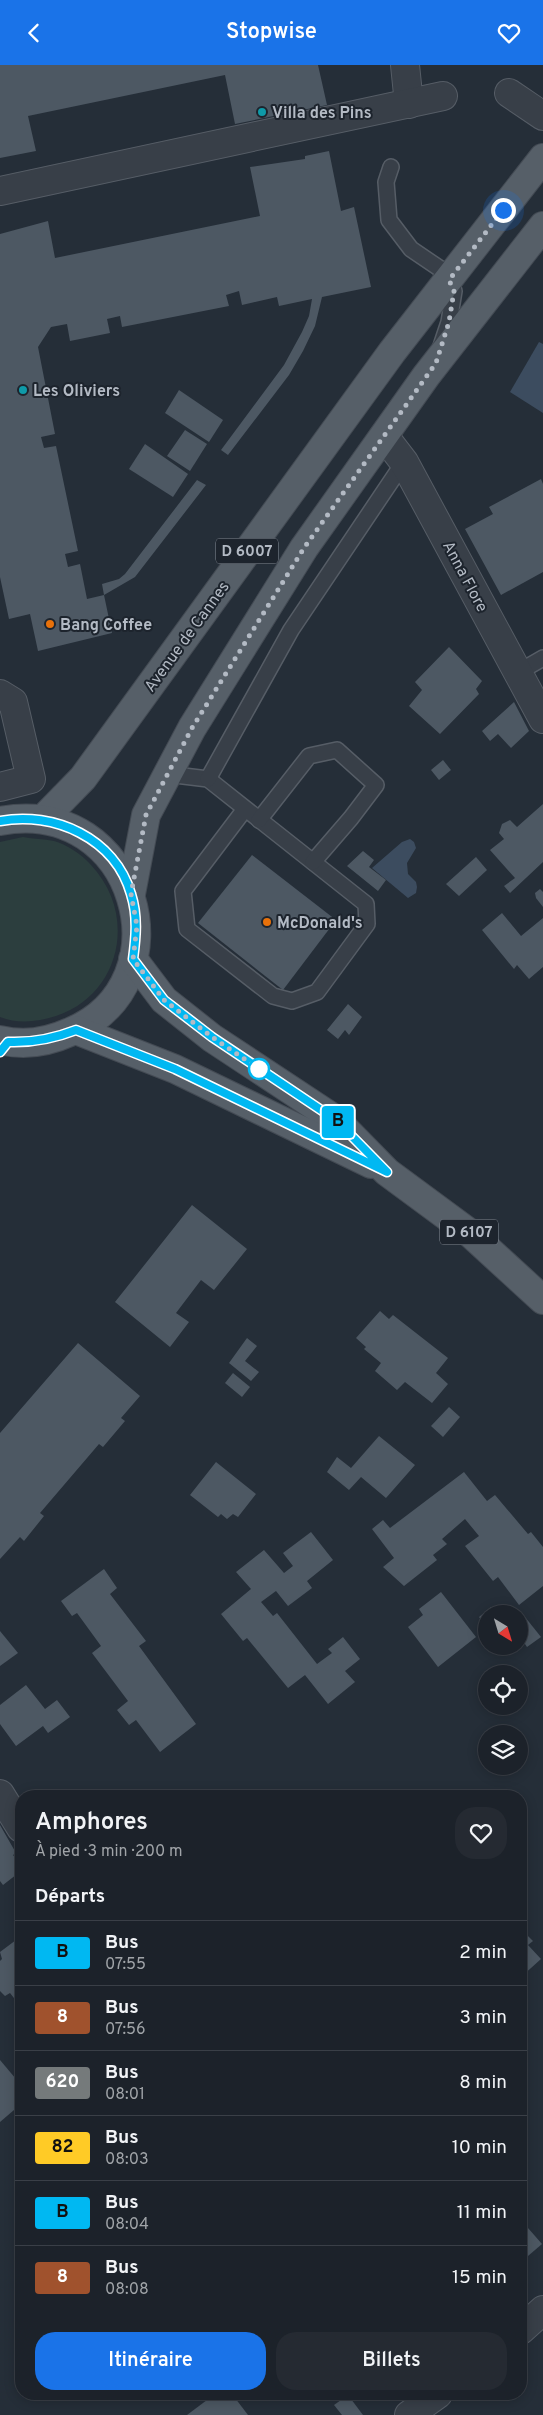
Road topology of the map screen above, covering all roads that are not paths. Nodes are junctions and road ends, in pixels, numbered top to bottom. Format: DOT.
graph roads {
  1 [pos="404,65"];
  2 [pos="509,93"];
  3 [pos="443,96"];
  4 [pos="409,104"];
  5 [pos="543,116"];
  6 [pos="543,158"];
  7 [pos="391,167"];
  8 [pos="0,191"];
  9 [pos="543,225"];
  10 [pos="449,280"];
  11 [pos="436,363"];
  12 [pos="384,435"];
  13 [pos="404,462"];
  14 [pos="543,657"];
  15 [pos="517,673"];
  16 [pos="0,694"];
  17 [pos="543,719"];
  18 [pos="167,774"];
  19 [pos="208,779"];
  20 [pos="0,787"];
  21 [pos="245,809"];
  22 [pos="43,819"];
  23 [pos="259,819"];
  24 [pos="0,821"];
  25 [pos="313,862"];
  26 [pos="131,894"];
  27 [pos="133,959"];
  28 [pos="76,1030"];
  29 [pos="0,1040"];
  30 [pos="387,1172"];
  31 [pos="543,1300"];
  32 [pos="0,1794"];
  33 [pos="15,1818"];
  34 [pos="543,2310"];
  35 [pos="527,2325"];
  36 [pos="430,2400"];
  37 [pos="409,2415"];
  1 -- 4 [label="street"];
  2 -- 5 [label="street"];
  3 -- 4 [label="street"];
  4 -- 8 [label="street"];
  6 -- 10 [label="main road, Avenue de Cannes / D 6007"];
  7 -- 10 [label="lane"];
  9 -- 11 [label="main road, D 6007"];
  10 -- 11 [label="lane, D 6007"];
  10 -- 22 [label="main road, Avenue de Cannes / D 6007"];
  11 -- 12 [label="main road, D 6007"];
  12 -- 13 [label="street, Anna Flore"];
  12 -- 18 [label="main road, D 6007"];
  13 -- 15 [label="street, Anna Flore"];
  13 -- 19 [label="lane"];
  14 -- 15 [label="lane"];
  15 -- 17 [label="street, Anna Flore"];
  16 -- 20 [label="street"];
  18 -- 19 [label="lane"];
  18 -- 26 [label="main road, D 6007"];
  19 -- 21 [label="lane"];
  21 -- 23 [label="lane"];
  21 -- 25 [label="lane"];
  22 -- 24 [label="main road"];
  22 -- 26 [label="main road"];
  23 -- 25 [label="lane"];
  23 -- 25 [label="lane"];
  26 -- 27 [label="main road"];
  27 -- 28 [label="main road"];
  27 -- 30 [label="main road, D 6107"];
  28 -- 29 [label="main road"];
  28 -- 30 [label="main road, D 6107"];
  30 -- 31 [label="main road, D 6107"];
  32 -- 33 [label="street"];
  34 -- 35 [label="street"];
  36 -- 37 [label="street"];
}
